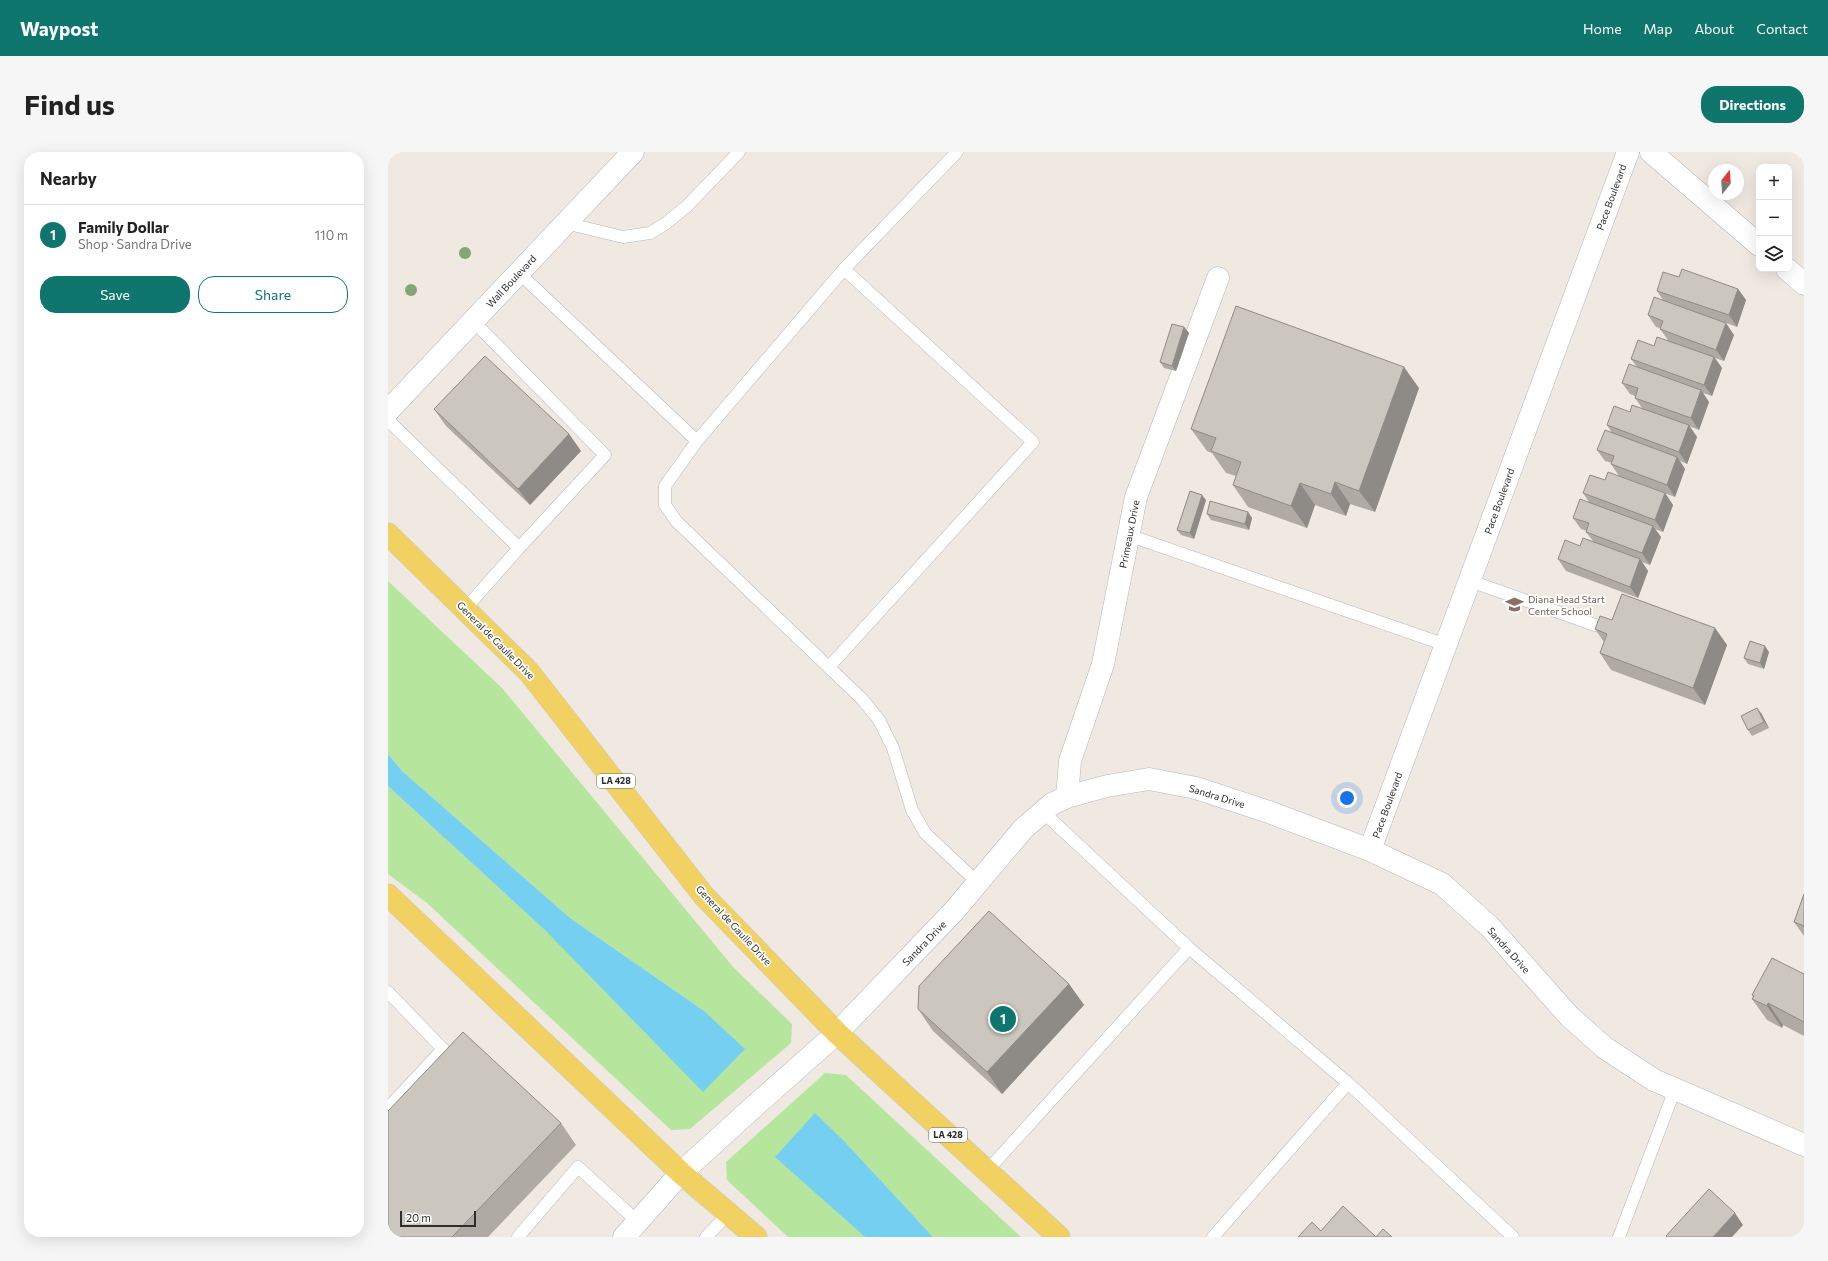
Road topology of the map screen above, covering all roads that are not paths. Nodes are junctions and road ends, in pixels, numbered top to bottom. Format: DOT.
graph roads {
  1 [pos="634,152"];
  2 [pos="739,152"];
  3 [pos="957,152"];
  4 [pos="1628,152"];
  5 [pos="1651,152"];
  6 [pos="565,223"];
  7 [pos="1756,242"];
  8 [pos="844,269"];
  9 [pos="1790,272"];
  10 [pos="519,273"];
  11 [pos="1218,278"];
  12 [pos="1804,284"];
  13 [pos="473,321"];
  14 [pos="388,411"];
  15 [pos="388,420"];
  16 [pos="697,441"];
  17 [pos="388,534"];
  18 [pos="1128,535"];
  19 [pos="519,548"];
  20 [pos="1470,581"];
  21 [pos="465,609"];
  22 [pos="1595,625"];
  23 [pos="1446,645"];
  24 [pos="829,667"];
  25 [pos="1067,797"];
  26 [pos="1042,812"];
  27 [pos="1370,850"];
  28 [pos="978,883"];
  29 [pos="391,903"];
  30 [pos="1189,948"];
  31 [pos="388,992"];
  32 [pos="838,1033"];
  33 [pos="1348,1083"];
  34 [pos="1675,1089"];
  35 [pos="388,1108"];
  36 [pos="1804,1145"];
  37 [pos="987,1171"];
  38 [pos="681,1173"];
  39 [pos="729,1213"];
  40 [pos="631,1230"];
  41 [pos="518,1237"];
  42 [pos="706,1237"];
  43 [pos="756,1237"];
  44 [pos="1059,1237"];
  45 [pos="1213,1237"];
  46 [pos="1514,1237"];
  47 [pos="1619,1237"];
  1 -- 6 [label="street, Wall Boulevard"];
  2 -- 6 [label="lane"];
  3 -- 8 [label="lane"];
  4 -- 20 [label="street, Pace Boulevard"];
  5 -- 7 [label="street"];
  6 -- 10 [label="street, Wall Boulevard"];
  8 -- 16 [label="lane"];
  8 -- 24 [label="lane"];
  9 -- 12 [label="street"];
  10 -- 13 [label="street, Wall Boulevard"];
  10 -- 16 [label="lane"];
  11 -- 18 [label="street, Primeaux Drive"];
  13 -- 14 [label="street, Wall Boulevard"];
  13 -- 19 [label="lane"];
  15 -- 19 [label="lane"];
  16 -- 24 [label="lane"];
  17 -- 21 [label="main road, General de Gaulle Drive / LA 428"];
  18 -- 23 [label="lane"];
  18 -- 25 [label="street, Primeaux Drive"];
  19 -- 21 [label="lane"];
  20 -- 22 [label="lane"];
  20 -- 23 [label="street, Pace Boulevard"];
  21 -- 32 [label="main road, General de Gaulle Drive / LA 428"];
  23 -- 27 [label="street, Pace Boulevard"];
  24 -- 28 [label="lane"];
  25 -- 26 [label="street, Sandra Drive"];
  25 -- 27 [label="street, Sandra Drive"];
  26 -- 28 [label="street, Sandra Drive"];
  26 -- 30 [label="lane"];
  27 -- 34 [label="street, Sandra Drive"];
  28 -- 32 [label="street, Sandra Drive"];
  29 -- 38 [label="main road"];
  30 -- 33 [label="lane"];
  30 -- 37 [label="lane"];
  31 -- 35 [label="lane"];
  32 -- 37 [label="main road, General de Gaulle Drive / LA 428"];
  32 -- 38 [label="street, Sandra Drive"];
  33 -- 45 [label="lane"];
  33 -- 46 [label="lane"];
  34 -- 36 [label="street, Sandra Drive"];
  34 -- 47 [label="lane"];
  37 -- 44 [label="main road, General de Gaulle Drive / LA 428"];
  38 -- 39 [label="main road"];
  38 -- 40 [label="street, Sandra Drive"];
  39 -- 42 [label="lane"];
  39 -- 43 [label="main road"];
  40 -- 41 [label="lane"];
}
